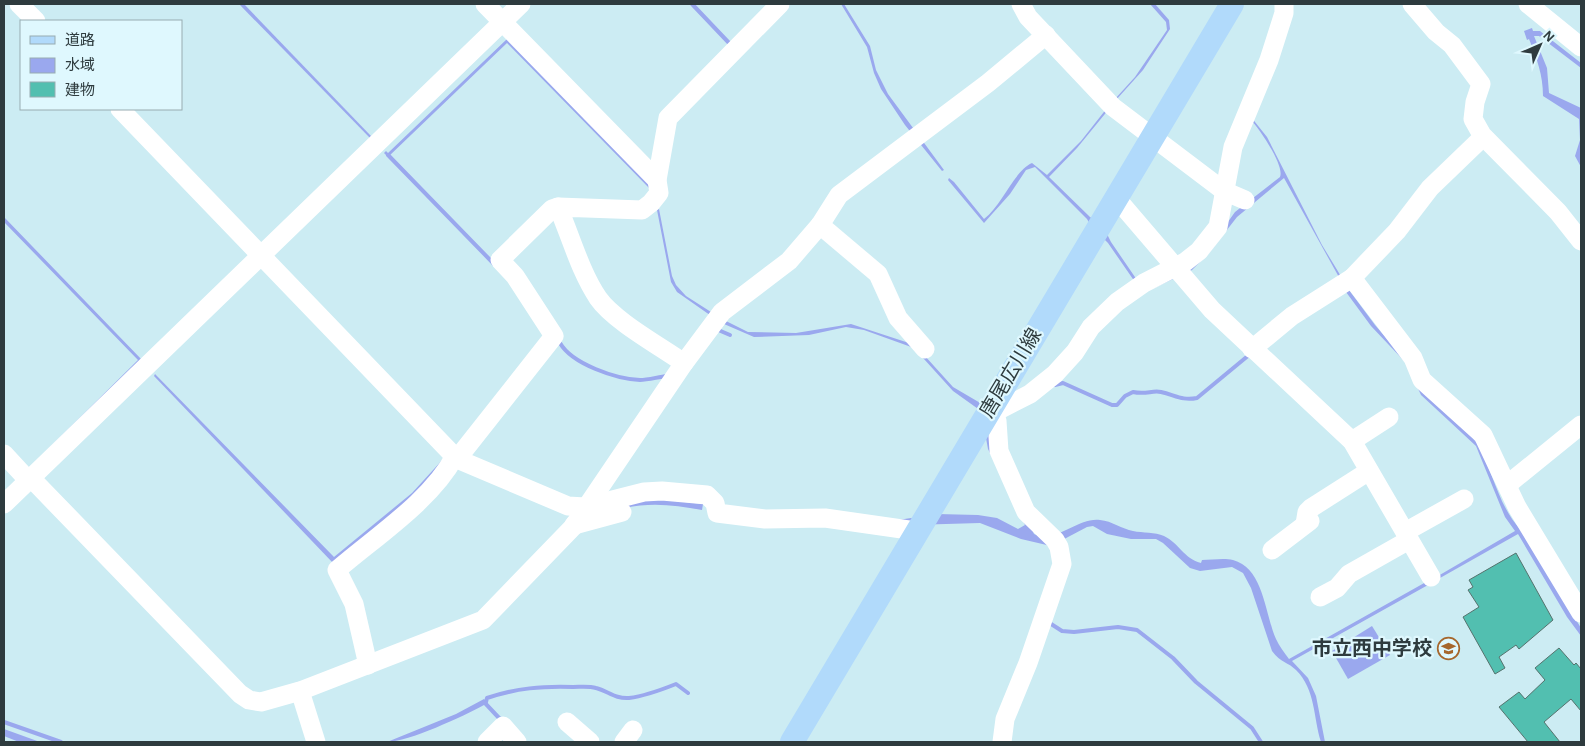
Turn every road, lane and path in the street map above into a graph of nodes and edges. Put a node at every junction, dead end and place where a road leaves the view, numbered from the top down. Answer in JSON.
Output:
{"nodes":[{"id":1,"x":19,"y":4,"type":"edge"},
{"id":2,"x":485,"y":4,"type":"edge"},
{"id":3,"x":521,"y":4,"type":"edge"},
{"id":4,"x":780,"y":4,"type":"edge"},
{"id":5,"x":1021,"y":4,"type":"edge"},
{"id":6,"x":1232,"y":4,"type":"edge"},
{"id":7,"x":1284,"y":4,"type":"edge"},
{"id":8,"x":1412,"y":4,"type":"edge"},
{"id":9,"x":1528,"y":4,"type":"edge"},
{"id":10,"x":35,"y":20,"type":"edge"},
{"id":11,"x":502,"y":22,"type":"junction"},
{"id":12,"x":1046,"y":35,"type":"junction"},
{"id":13,"x":1581,"y":46,"type":"edge"},
{"id":14,"x":121,"y":110,"type":"edge"},
{"id":15,"x":1483,"y":137,"type":"junction"},
{"id":16,"x":1152,"y":138,"type":"junction"},
{"id":17,"x":657,"y":180,"type":"junction"},
{"id":18,"x":1224,"y":191,"type":"junction"},
{"id":19,"x":1116,"y":199,"type":"junction"},
{"id":20,"x":1245,"y":200,"type":"dead end"},
{"id":21,"x":558,"y":207,"type":"junction"},
{"id":22,"x":820,"y":225,"type":"junction"},
{"id":23,"x":1581,"y":241,"type":"edge"},
{"id":24,"x":260,"y":256,"type":"junction"},
{"id":25,"x":1178,"y":272,"type":"junction"},
{"id":26,"x":1352,"y":278,"type":"junction"},
{"id":27,"x":925,"y":349,"type":"dead end"},
{"id":28,"x":1252,"y":349,"type":"junction"},
{"id":29,"x":684,"y":363,"type":"junction"},
{"id":30,"x":989,"y":411,"type":"junction"},
{"id":31,"x":1389,"y":417,"type":"dead end"},
{"id":32,"x":1581,"y":425,"type":"edge"},
{"id":33,"x":1352,"y":442,"type":"junction"},
{"id":34,"x":4,"y":454,"type":"edge"},
{"id":35,"x":456,"y":458,"type":"junction"},
{"id":36,"x":1369,"y":472,"type":"junction"},
{"id":37,"x":30,"y":478,"type":"junction"},
{"id":38,"x":1507,"y":485,"type":"junction"},
{"id":39,"x":1464,"y":499,"type":"dead end"},
{"id":40,"x":4,"y":504,"type":"edge"},
{"id":41,"x":585,"y":507,"type":"junction"},
{"id":42,"x":622,"y":512,"type":"dead end"},
{"id":43,"x":921,"y":524,"type":"junction"},
{"id":44,"x":574,"y":525,"type":"junction"},
{"id":45,"x":1407,"y":536,"type":"junction"},
{"id":46,"x":1272,"y":550,"type":"dead end"},
{"id":47,"x":1431,"y":577,"type":"dead end"},
{"id":48,"x":1320,"y":597,"type":"dead end"},
{"id":49,"x":1581,"y":613,"type":"edge"},
{"id":50,"x":368,"y":665,"type":"junction"},
{"id":51,"x":300,"y":691,"type":"junction"},
{"id":52,"x":567,"y":722,"type":"dead end"},
{"id":53,"x":582,"y":740,"type":"edge"},
{"id":54,"x":316,"y":742,"type":"edge"},
{"id":55,"x":486,"y":742,"type":"edge"},
{"id":56,"x":518,"y":742,"type":"edge"},
{"id":57,"x":792,"y":742,"type":"edge"},
{"id":58,"x":1002,"y":742,"type":"edge"}],
"edges":[{"from":1,"to":10,"type":"street"},
{"from":2,"to":11,"type":"street"},
{"from":3,"to":11,"type":"street"},
{"from":4,"to":17,"type":"street"},
{"from":5,"to":12,"type":"street"},
{"from":6,"to":16,"type":"main road","name":"唐尾広川線"},
{"from":7,"to":18,"type":"street"},
{"from":8,"to":15,"type":"street"},
{"from":9,"to":13,"type":"street"},
{"from":11,"to":17,"type":"street"},
{"from":11,"to":24,"type":"street"},
{"from":12,"to":16,"type":"street"},
{"from":12,"to":22,"type":"street"},
{"from":14,"to":24,"type":"street"},
{"from":15,"to":23,"type":"street"},
{"from":15,"to":26,"type":"street"},
{"from":16,"to":18,"type":"street"},
{"from":16,"to":19,"type":"main road","name":"唐尾広川線"},
{"from":17,"to":21,"type":"street"},
{"from":18,"to":20,"type":"street"},
{"from":18,"to":25,"type":"street"},
{"from":19,"to":25,"type":"street"},
{"from":19,"to":30,"type":"main road","name":"唐尾広川線"},
{"from":21,"to":29,"type":"street"},
{"from":21,"to":35,"type":"street"},
{"from":22,"to":27,"type":"street"},
{"from":22,"to":29,"type":"street"},
{"from":24,"to":35,"type":"street"},
{"from":24,"to":37,"type":"street"},
{"from":25,"to":28,"type":"street"},
{"from":25,"to":30,"type":"street"},
{"from":26,"to":28,"type":"street"},
{"from":26,"to":38,"type":"street"},
{"from":28,"to":33,"type":"street"},
{"from":29,"to":41,"type":"street"},
{"from":30,"to":43,"type":"main road","name":"唐尾広川線"},
{"from":30,"to":58,"type":"street"},
{"from":31,"to":33,"type":"street"},
{"from":32,"to":38,"type":"street"},
{"from":33,"to":36,"type":"street"},
{"from":34,"to":37,"type":"street"},
{"from":35,"to":41,"type":"street"},
{"from":35,"to":50,"type":"street"},
{"from":36,"to":45,"type":"street"},
{"from":36,"to":46,"type":"street"},
{"from":37,"to":40,"type":"street"},
{"from":37,"to":51,"type":"street"},
{"from":38,"to":49,"type":"street"},
{"from":39,"to":45,"type":"street"},
{"from":41,"to":43,"type":"street"},
{"from":41,"to":44,"type":"street"},
{"from":42,"to":44,"type":"street"},
{"from":43,"to":57,"type":"main road","name":"唐尾広川線"},
{"from":44,"to":50,"type":"street"},
{"from":45,"to":47,"type":"street"},
{"from":45,"to":48,"type":"street"},
{"from":50,"to":51,"type":"street"},
{"from":51,"to":54,"type":"street"},
{"from":52,"to":53,"type":"street"},
{"from":55,"to":56,"type":"street"}]}
